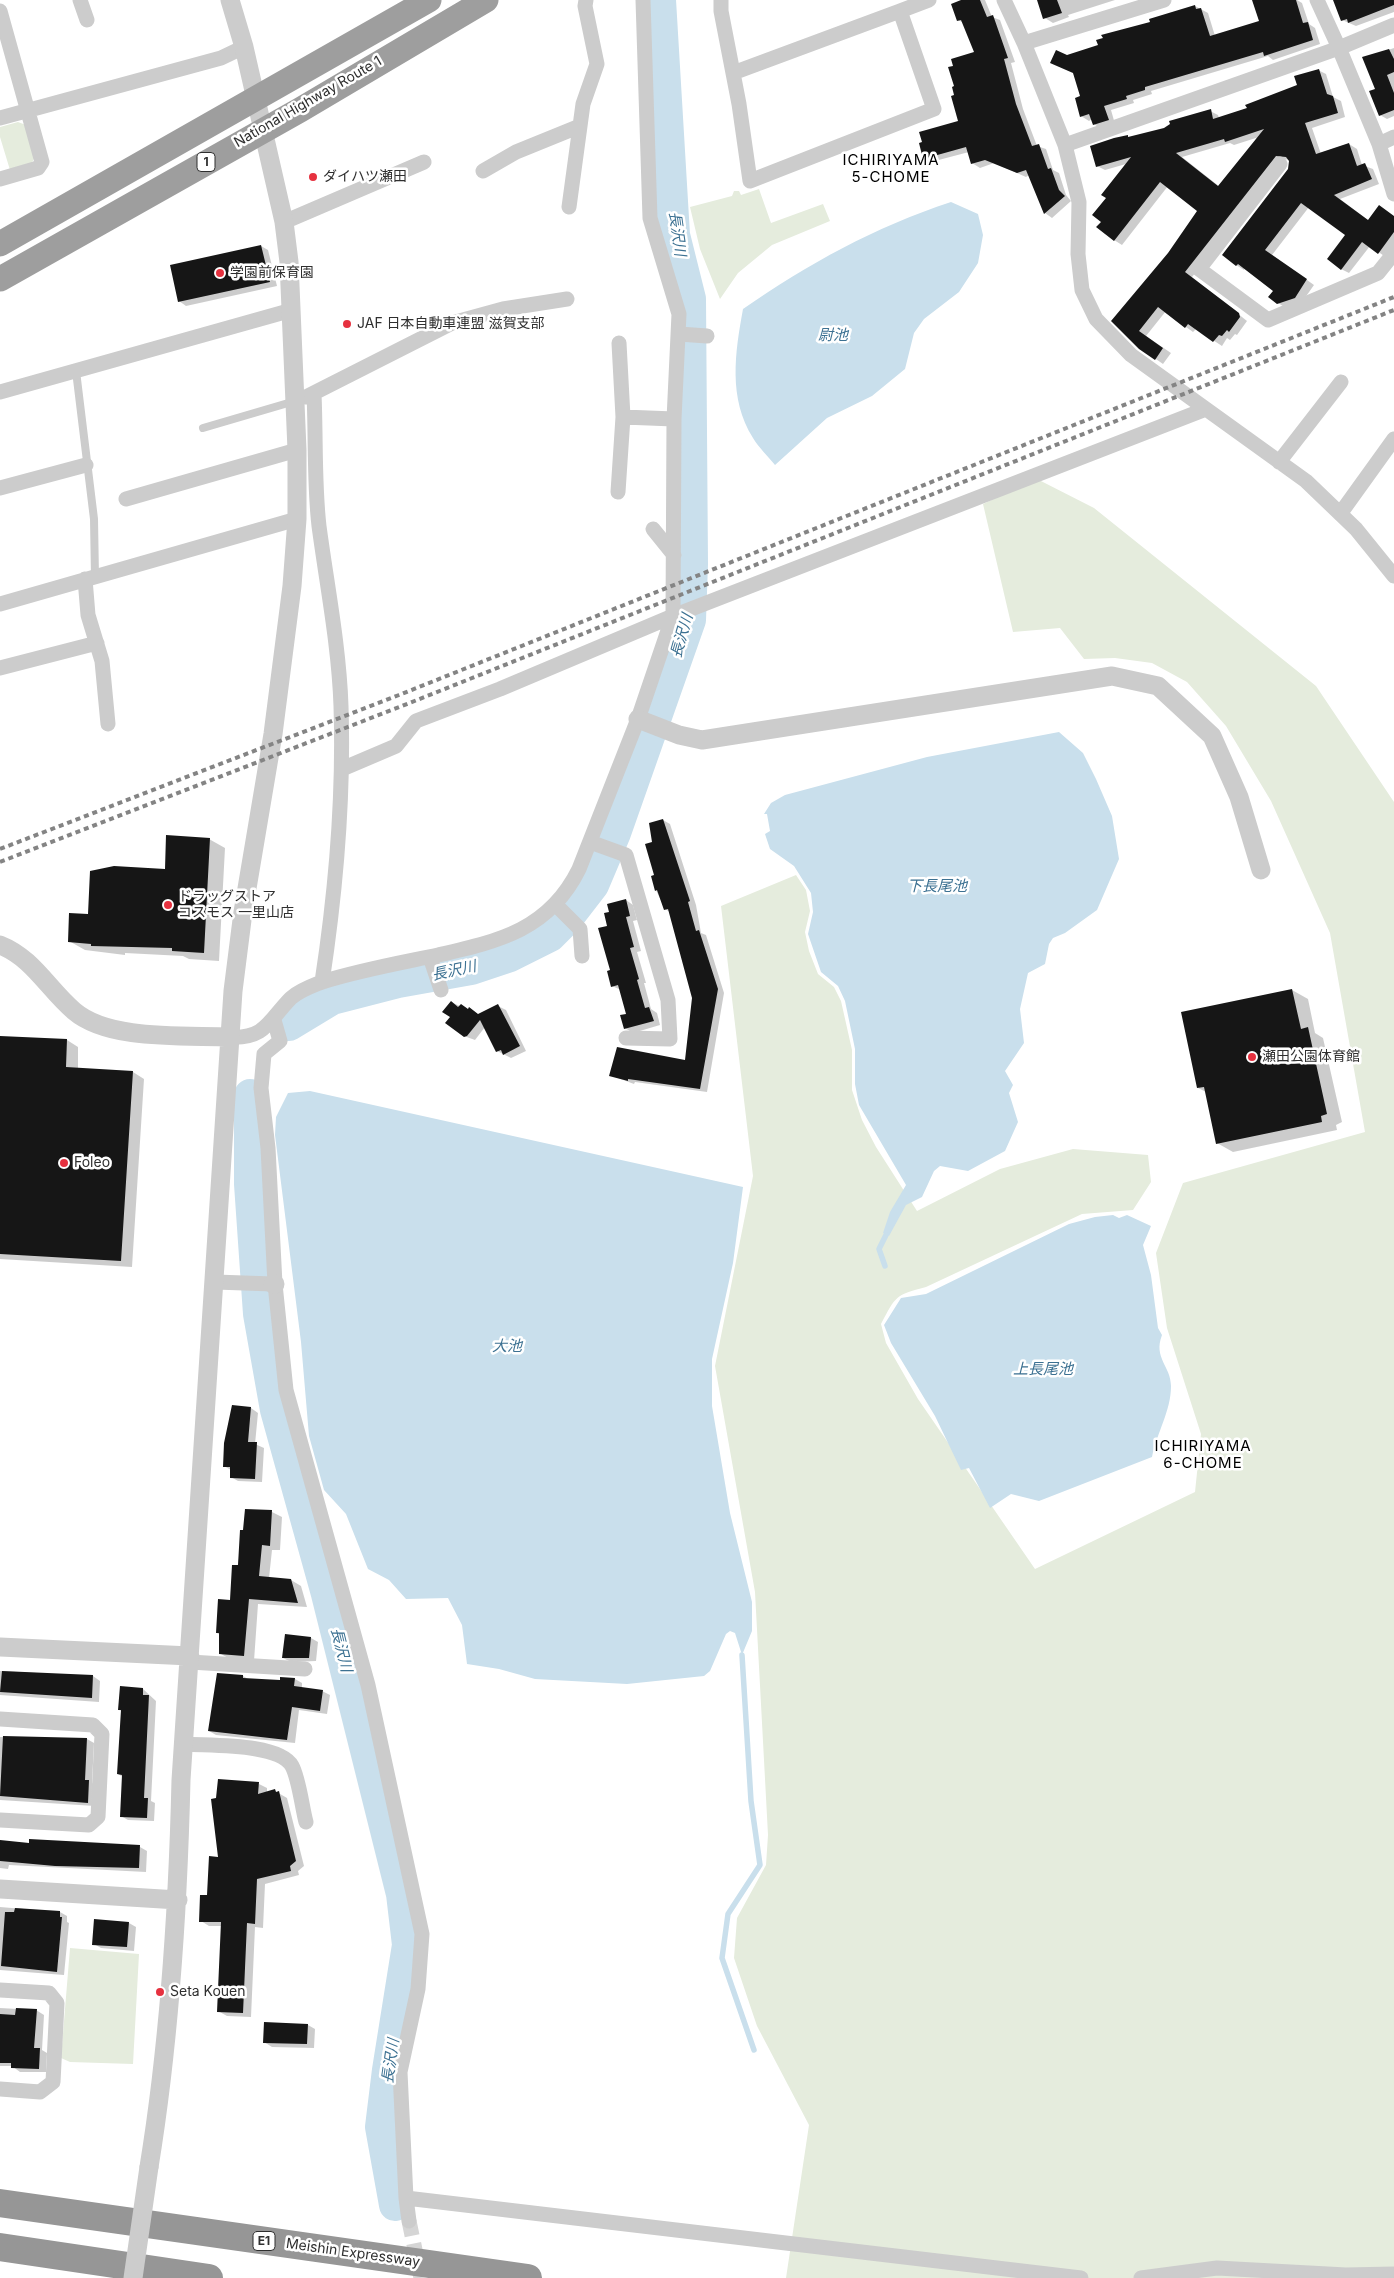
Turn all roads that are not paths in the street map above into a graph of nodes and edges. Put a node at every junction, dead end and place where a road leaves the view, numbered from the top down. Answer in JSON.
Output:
{"nodes":[{"id":1,"x":80,"y":0,"type":"edge"},
{"id":2,"x":230,"y":0,"type":"edge"},
{"id":3,"x":429,"y":0,"type":"edge"},
{"id":4,"x":486,"y":0,"type":"edge"},
{"id":5,"x":586,"y":0,"type":"edge"},
{"id":6,"x":643,"y":0,"type":"edge"},
{"id":7,"x":721,"y":0,"type":"edge"},
{"id":8,"x":929,"y":0,"type":"edge"},
{"id":9,"x":1004,"y":0,"type":"edge"},
{"id":10,"x":1164,"y":0,"type":"edge"},
{"id":11,"x":1317,"y":0,"type":"edge"},
{"id":12,"x":0,"y":11,"type":"edge"},
{"id":13,"x":900,"y":11,"type":"junction"},
{"id":14,"x":87,"y":20,"type":"dead end"},
{"id":15,"x":1394,"y":25,"type":"edge"},
{"id":16,"x":1024,"y":42,"type":"junction"},
{"id":17,"x":244,"y":47,"type":"junction"},
{"id":18,"x":1339,"y":48,"type":"junction"},
{"id":19,"x":6,"y":52,"type":"edge"},
{"id":20,"x":733,"y":73,"type":"junction"},
{"id":21,"x":255,"y":98,"type":"junction"},
{"id":22,"x":28,"y":110,"type":"junction"},
{"id":23,"x":0,"y":118,"type":"edge"},
{"id":24,"x":580,"y":126,"type":"junction"},
{"id":25,"x":262,"y":130,"type":"junction"},
{"id":26,"x":1394,"y":137,"type":"edge"},
{"id":27,"x":1379,"y":144,"type":"junction"},
{"id":28,"x":1065,"y":145,"type":"junction"},
{"id":29,"x":424,"y":162,"type":"dead end"},
{"id":30,"x":1280,"y":164,"type":"dead end"},
{"id":31,"x":483,"y":171,"type":"dead end"},
{"id":32,"x":0,"y":179,"type":"edge"},
{"id":33,"x":1394,"y":194,"type":"edge"},
{"id":34,"x":569,"y":207,"type":"dead end"},
{"id":35,"x":284,"y":222,"type":"junction"},
{"id":36,"x":0,"y":244,"type":"edge"},
{"id":37,"x":1394,"y":253,"type":"edge"},
{"id":38,"x":0,"y":279,"type":"edge"},
{"id":39,"x":567,"y":298,"type":"dead end"},
{"id":40,"x":292,"y":310,"type":"junction"},
{"id":41,"x":680,"y":334,"type":"junction"},
{"id":42,"x":706,"y":335,"type":"dead end"},
{"id":43,"x":619,"y":344,"type":"dead end"},
{"id":44,"x":76,"y":370,"type":"junction"},
{"id":45,"x":1341,"y":382,"type":"dead end"},
{"id":46,"x":0,"y":392,"type":"edge"},
{"id":47,"x":314,"y":394,"type":"junction"},
{"id":48,"x":295,"y":401,"type":"junction"},
{"id":49,"x":1206,"y":409,"type":"junction"},
{"id":50,"x":623,"y":417,"type":"junction"},
{"id":51,"x":674,"y":419,"type":"junction"},
{"id":52,"x":203,"y":428,"type":"dead end"},
{"id":53,"x":1394,"y":439,"type":"edge"},
{"id":54,"x":297,"y":450,"type":"junction"},
{"id":55,"x":1279,"y":462,"type":"junction"},
{"id":56,"x":86,"y":465,"type":"junction"},
{"id":57,"x":0,"y":488,"type":"edge"},
{"id":58,"x":618,"y":492,"type":"dead end"},
{"id":59,"x":126,"y":499,"type":"dead end"},
{"id":60,"x":1340,"y":514,"type":"junction"},
{"id":61,"x":297,"y":519,"type":"junction"},
{"id":62,"x":653,"y":530,"type":"dead end"},
{"id":63,"x":674,"y":555,"type":"junction"},
{"id":64,"x":1394,"y":576,"type":"edge"},
{"id":65,"x":90,"y":578,"type":"junction"},
{"id":66,"x":0,"y":604,"type":"edge"},
{"id":67,"x":673,"y":616,"type":"junction"},
{"id":68,"x":97,"y":643,"type":"junction"},
{"id":69,"x":0,"y":668,"type":"edge"},
{"id":70,"x":638,"y":719,"type":"junction"},
{"id":71,"x":108,"y":724,"type":"dead end"},
{"id":72,"x":342,"y":769,"type":"junction"},
{"id":73,"x":590,"y":843,"type":"junction"},
{"id":74,"x":1261,"y":870,"type":"dead end"},
{"id":75,"x":556,"y":904,"type":"junction"},
{"id":76,"x":0,"y":945,"type":"edge"},
{"id":77,"x":582,"y":956,"type":"dead end"},
{"id":78,"x":430,"y":957,"type":"junction"},
{"id":79,"x":322,"y":982,"type":"junction"},
{"id":80,"x":441,"y":990,"type":"dead end"},
{"id":81,"x":274,"y":1020,"type":"junction"},
{"id":82,"x":230,"y":1037,"type":"junction"},
{"id":83,"x":626,"y":1038,"type":"dead end"},
{"id":84,"x":214,"y":1282,"type":"junction"},
{"id":85,"x":274,"y":1284,"type":"junction"},
{"id":86,"x":0,"y":1647,"type":"edge"},
{"id":87,"x":190,"y":1659,"type":"junction"},
{"id":88,"x":305,"y":1669,"type":"dead end"},
{"id":89,"x":0,"y":1719,"type":"edge"},
{"id":90,"x":185,"y":1744,"type":"junction"},
{"id":91,"x":0,"y":1820,"type":"edge"},
{"id":92,"x":306,"y":1822,"type":"dead end"},
{"id":93,"x":0,"y":1889,"type":"edge"},
{"id":94,"x":178,"y":1900,"type":"junction"},
{"id":95,"x":0,"y":1990,"type":"edge"},
{"id":96,"x":0,"y":2089,"type":"edge"},
{"id":97,"x":406,"y":2198,"type":"junction"},
{"id":98,"x":0,"y":2203,"type":"edge"},
{"id":99,"x":409,"y":2221,"type":"tunnel mouth"},
{"id":100,"x":0,"y":2248,"type":"edge"},
{"id":101,"x":1394,"y":2274,"type":"edge"},
{"id":102,"x":133,"y":2278,"type":"edge"},
{"id":103,"x":209,"y":2278,"type":"edge"},
{"id":104,"x":528,"y":2278,"type":"edge"},
{"id":105,"x":1081,"y":2278,"type":"edge"},
{"id":106,"x":1141,"y":2278,"type":"edge"}],
"edges":[{"from":1,"to":14,"type":"street"},
{"from":2,"to":17,"type":"street"},
{"from":3,"to":21,"type":"highway","name":"National Highway Route 1","number":"1"},
{"from":4,"to":25,"type":"highway","name":"National Highway Route 1","number":"1"},
{"from":5,"to":24,"type":"street"},
{"from":6,"to":41,"type":"street"},
{"from":7,"to":20,"type":"street"},
{"from":8,"to":13,"type":"street"},
{"from":9,"to":16,"type":"street"},
{"from":10,"to":16,"type":"street"},
{"from":11,"to":18,"type":"street"},
{"from":12,"to":19,"type":"street"},
{"from":13,"to":20,"type":"street"},
{"from":13,"to":20,"type":"street"},
{"from":15,"to":18,"type":"street"},
{"from":16,"to":28,"type":"street"},
{"from":17,"to":21,"type":"street"},
{"from":17,"to":22,"type":"street"},
{"from":18,"to":27,"type":"street"},
{"from":18,"to":28,"type":"street"},
{"from":19,"to":22,"type":"street"},
{"from":21,"to":25,"type":"street"},
{"from":21,"to":36,"type":"highway","name":"National Highway Route 1","number":"1"},
{"from":22,"to":23,"type":"street"},
{"from":22,"to":32,"type":"street"},
{"from":24,"to":31,"type":"street"},
{"from":24,"to":34,"type":"street"},
{"from":25,"to":35,"type":"street"},
{"from":25,"to":38,"type":"highway","name":"National Highway Route 1","number":"1"},
{"from":26,"to":27,"type":"street"},
{"from":27,"to":33,"type":"street"},
{"from":28,"to":49,"type":"street"},
{"from":29,"to":35,"type":"street"},
{"from":30,"to":37,"type":"street"},
{"from":35,"to":40,"type":"street"},
{"from":39,"to":47,"type":"street"},
{"from":40,"to":44,"type":"street"},
{"from":40,"to":48,"type":"street"},
{"from":41,"to":42,"type":"street"},
{"from":41,"to":51,"type":"street"},
{"from":43,"to":50,"type":"street"},
{"from":44,"to":46,"type":"street"},
{"from":44,"to":56,"type":"lane"},
{"from":45,"to":55,"type":"street"},
{"from":47,"to":48,"type":"street"},
{"from":47,"to":72,"type":"street"},
{"from":48,"to":52,"type":"lane"},
{"from":48,"to":54,"type":"street"},
{"from":49,"to":55,"type":"street"},
{"from":49,"to":67,"type":"street"},
{"from":50,"to":51,"type":"street"},
{"from":50,"to":58,"type":"street"},
{"from":51,"to":63,"type":"street"},
{"from":53,"to":60,"type":"street"},
{"from":54,"to":59,"type":"street"},
{"from":54,"to":61,"type":"street"},
{"from":55,"to":60,"type":"street"},
{"from":56,"to":57,"type":"street"},
{"from":56,"to":65,"type":"lane"},
{"from":60,"to":64,"type":"street"},
{"from":61,"to":65,"type":"street"},
{"from":61,"to":82,"type":"street"},
{"from":62,"to":63,"type":"street"},
{"from":63,"to":67,"type":"street"},
{"from":65,"to":66,"type":"street"},
{"from":65,"to":68,"type":"street"},
{"from":67,"to":70,"type":"street"},
{"from":67,"to":72,"type":"street"},
{"from":68,"to":69,"type":"street"},
{"from":68,"to":71,"type":"street"},
{"from":70,"to":73,"type":"street"},
{"from":70,"to":74,"type":"street"},
{"from":72,"to":79,"type":"street"},
{"from":73,"to":75,"type":"street"},
{"from":73,"to":83,"type":"street"},
{"from":75,"to":77,"type":"street"},
{"from":75,"to":78,"type":"street"},
{"from":76,"to":82,"type":"street"},
{"from":78,"to":79,"type":"street"},
{"from":78,"to":80,"type":"street"},
{"from":79,"to":81,"type":"street"},
{"from":81,"to":82,"type":"street"},
{"from":81,"to":85,"type":"street"},
{"from":82,"to":84,"type":"street"},
{"from":84,"to":85,"type":"street"},
{"from":84,"to":87,"type":"street"},
{"from":85,"to":97,"type":"street"},
{"from":86,"to":87,"type":"street"},
{"from":87,"to":88,"type":"street"},
{"from":87,"to":90,"type":"street"},
{"from":89,"to":91,"type":"street"},
{"from":90,"to":92,"type":"street"},
{"from":90,"to":94,"type":"street"},
{"from":93,"to":94,"type":"street"},
{"from":94,"to":102,"type":"street","bridge":true},
{"from":95,"to":96,"type":"street"},
{"from":97,"to":99,"type":"street"},
{"from":97,"to":105,"type":"street"},
{"from":98,"to":104,"type":"highway","name":"Meishin Expressway","number":"E1"},
{"from":100,"to":103,"type":"highway"},
{"from":101,"to":106,"type":"street"}]}
